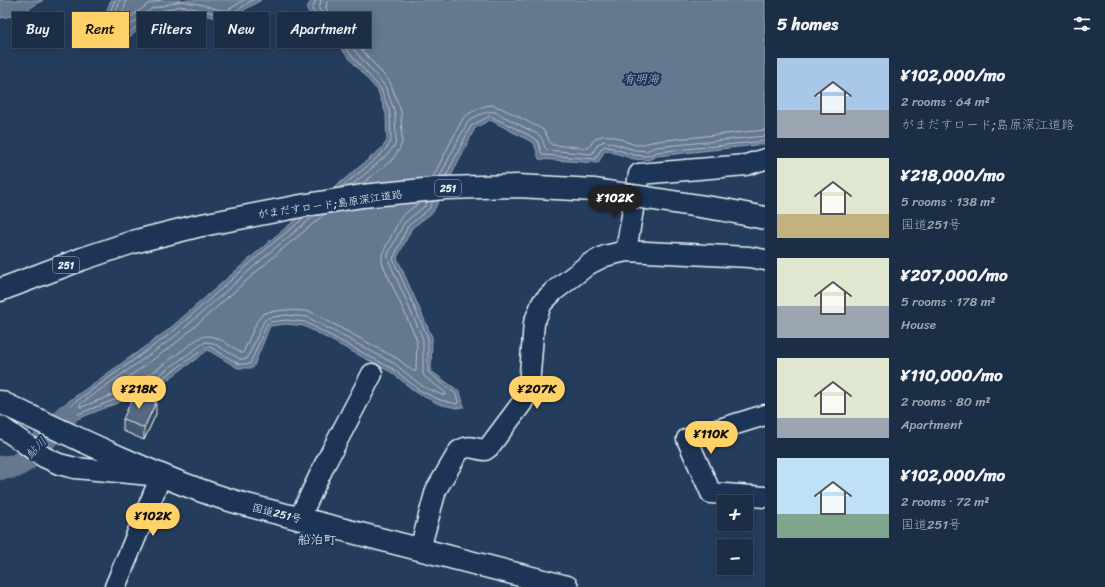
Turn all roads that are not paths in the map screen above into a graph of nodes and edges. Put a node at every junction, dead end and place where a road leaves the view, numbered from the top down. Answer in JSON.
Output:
{"nodes":[{"id":1,"x":765,"y":158,"type":"edge"},
{"id":2,"x":765,"y":218,"type":"edge"},
{"id":3,"x":626,"y":251,"type":"junction"},
{"id":4,"x":765,"y":260,"type":"edge"},
{"id":5,"x":0,"y":290,"type":"edge"},
{"id":6,"x":372,"y":374,"type":"dead end"},
{"id":7,"x":0,"y":402,"type":"edge"},
{"id":8,"x":765,"y":415,"type":"edge"},
{"id":9,"x":0,"y":426,"type":"edge"},
{"id":10,"x":161,"y":476,"type":"junction"},
{"id":11,"x":765,"y":497,"type":"edge"},
{"id":12,"x":299,"y":519,"type":"junction"},
{"id":13,"x":420,"y":549,"type":"junction"},
{"id":14,"x":114,"y":587,"type":"edge"},
{"id":15,"x":567,"y":587,"type":"edge"}],
"edges":[{"from":1,"to":3,"type":"street"},
{"from":2,"to":5,"type":"highway","name":"がまだすロード;島原深江道路","number":"251","bridge":true},
{"from":3,"to":4,"type":"street"},
{"from":3,"to":13,"type":"street"},
{"from":6,"to":12,"type":"street"},
{"from":7,"to":10,"type":"highway","name":"国道251号"},
{"from":8,"to":11,"type":"street"},
{"from":9,"to":10,"type":"street"},
{"from":10,"to":12,"type":"highway","name":"国道251号"},
{"from":10,"to":14,"type":"street"},
{"from":12,"to":13,"type":"highway","name":"国道251号"},
{"from":13,"to":15,"type":"highway","name":"国道251号"}]}
